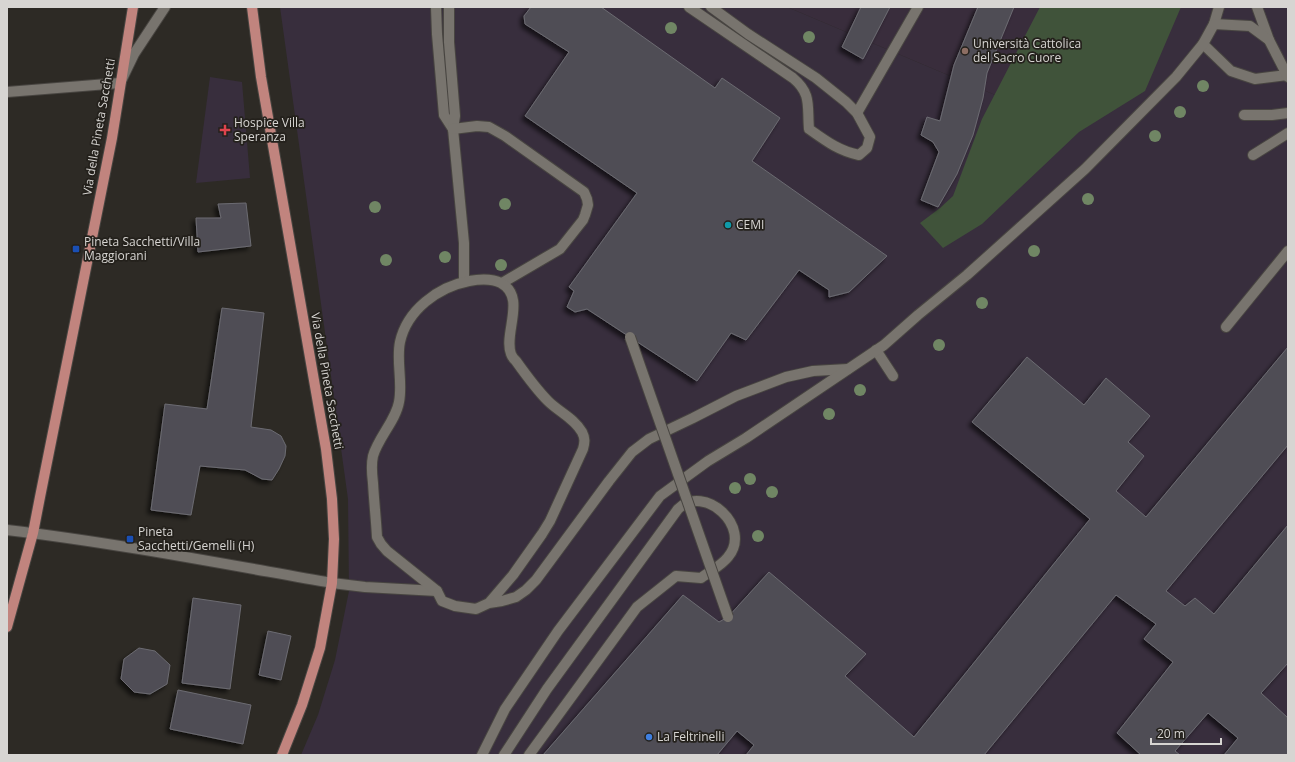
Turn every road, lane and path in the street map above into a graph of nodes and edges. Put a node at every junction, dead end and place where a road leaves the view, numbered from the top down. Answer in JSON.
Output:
{"nodes":[{"id":1,"x":133,"y":7,"type":"edge"},
{"id":2,"x":165,"y":7,"type":"edge"},
{"id":3,"x":252,"y":7,"type":"edge"},
{"id":4,"x":436,"y":7,"type":"edge"},
{"id":5,"x":449,"y":7,"type":"edge"},
{"id":6,"x":689,"y":7,"type":"edge"},
{"id":7,"x":711,"y":7,"type":"edge"},
{"id":8,"x":918,"y":7,"type":"edge"},
{"id":9,"x":1219,"y":7,"type":"edge"},
{"id":10,"x":1257,"y":7,"type":"edge"},
{"id":11,"x":1214,"y":24,"type":"junction"},
{"id":12,"x":1269,"y":40,"type":"junction"},
{"id":13,"x":1203,"y":44,"type":"junction"},
{"id":14,"x":1287,"y":76,"type":"edge"},
{"id":15,"x":120,"y":83,"type":"junction"},
{"id":16,"x":7,"y":92,"type":"edge"},
{"id":17,"x":857,"y":113,"type":"junction"},
{"id":18,"x":1288,"y":114,"type":"edge"},
{"id":19,"x":1244,"y":115,"type":"dead end"},
{"id":20,"x":453,"y":129,"type":"junction"},
{"id":21,"x":1288,"y":133,"type":"edge"},
{"id":22,"x":1253,"y":155,"type":"dead end"},
{"id":23,"x":1288,"y":251,"type":"edge"},
{"id":24,"x":464,"y":282,"type":"junction"},
{"id":25,"x":502,"y":283,"type":"junction"},
{"id":26,"x":1226,"y":327,"type":"dead end"},
{"id":27,"x":630,"y":337,"type":"dead end"},
{"id":28,"x":876,"y":350,"type":"junction"},
{"id":29,"x":848,"y":369,"type":"junction"},
{"id":30,"x":893,"y":376,"type":"dead end"},
{"id":31,"x":7,"y":530,"type":"edge"},
{"id":32,"x":33,"y":533,"type":"junction"},
{"id":33,"x":332,"y":583,"type":"junction"},
{"id":34,"x":436,"y":591,"type":"junction"},
{"id":35,"x":489,"y":603,"type":"junction"},
{"id":36,"x":728,"y":617,"type":"dead end"},
{"id":37,"x":7,"y":627,"type":"edge"},
{"id":38,"x":282,"y":755,"type":"edge"},
{"id":39,"x":482,"y":755,"type":"edge"},
{"id":40,"x":504,"y":755,"type":"edge"},
{"id":41,"x":529,"y":755,"type":"edge"}],
"edges":[{"from":1,"to":15,"type":"main road","name":"Via della Pineta Sacchetti"},
{"from":2,"to":15,"type":"street"},
{"from":3,"to":33,"type":"main road","name":"Via della Pineta Sacchetti"},
{"from":4,"to":20,"type":"street"},
{"from":5,"to":20,"type":"street"},
{"from":6,"to":17,"type":"street"},
{"from":7,"to":17,"type":"street"},
{"from":8,"to":17,"type":"street"},
{"from":9,"to":11,"type":"street"},
{"from":10,"to":12,"type":"street"},
{"from":11,"to":12,"type":"street"},
{"from":11,"to":13,"type":"street"},
{"from":12,"to":14,"type":"street"},
{"from":13,"to":14,"type":"street"},
{"from":13,"to":28,"type":"street"},
{"from":15,"to":16,"type":"street"},
{"from":15,"to":32,"type":"main road","name":"Via della Pineta Sacchetti"},
{"from":18,"to":19,"type":"street"},
{"from":20,"to":24,"type":"street"},
{"from":20,"to":25,"type":"street"},
{"from":21,"to":22,"type":"street"},
{"from":23,"to":26,"type":"street"},
{"from":24,"to":25,"type":"street"},
{"from":24,"to":34,"type":"street"},
{"from":25,"to":35,"type":"street"},
{"from":27,"to":36,"type":"street","bridge":true},
{"from":28,"to":29,"type":"street"},
{"from":28,"to":30,"type":"street"},
{"from":29,"to":35,"type":"street"},
{"from":29,"to":39,"type":"street"},
{"from":31,"to":32,"type":"street"},
{"from":32,"to":33,"type":"street"},
{"from":32,"to":37,"type":"main road","name":"Via della Pineta Sacchetti"},
{"from":33,"to":34,"type":"street"},
{"from":33,"to":38,"type":"main road","name":"Via della Pineta Sacchetti"},
{"from":34,"to":35,"type":"street"},
{"from":40,"to":41,"type":"street"}]}
